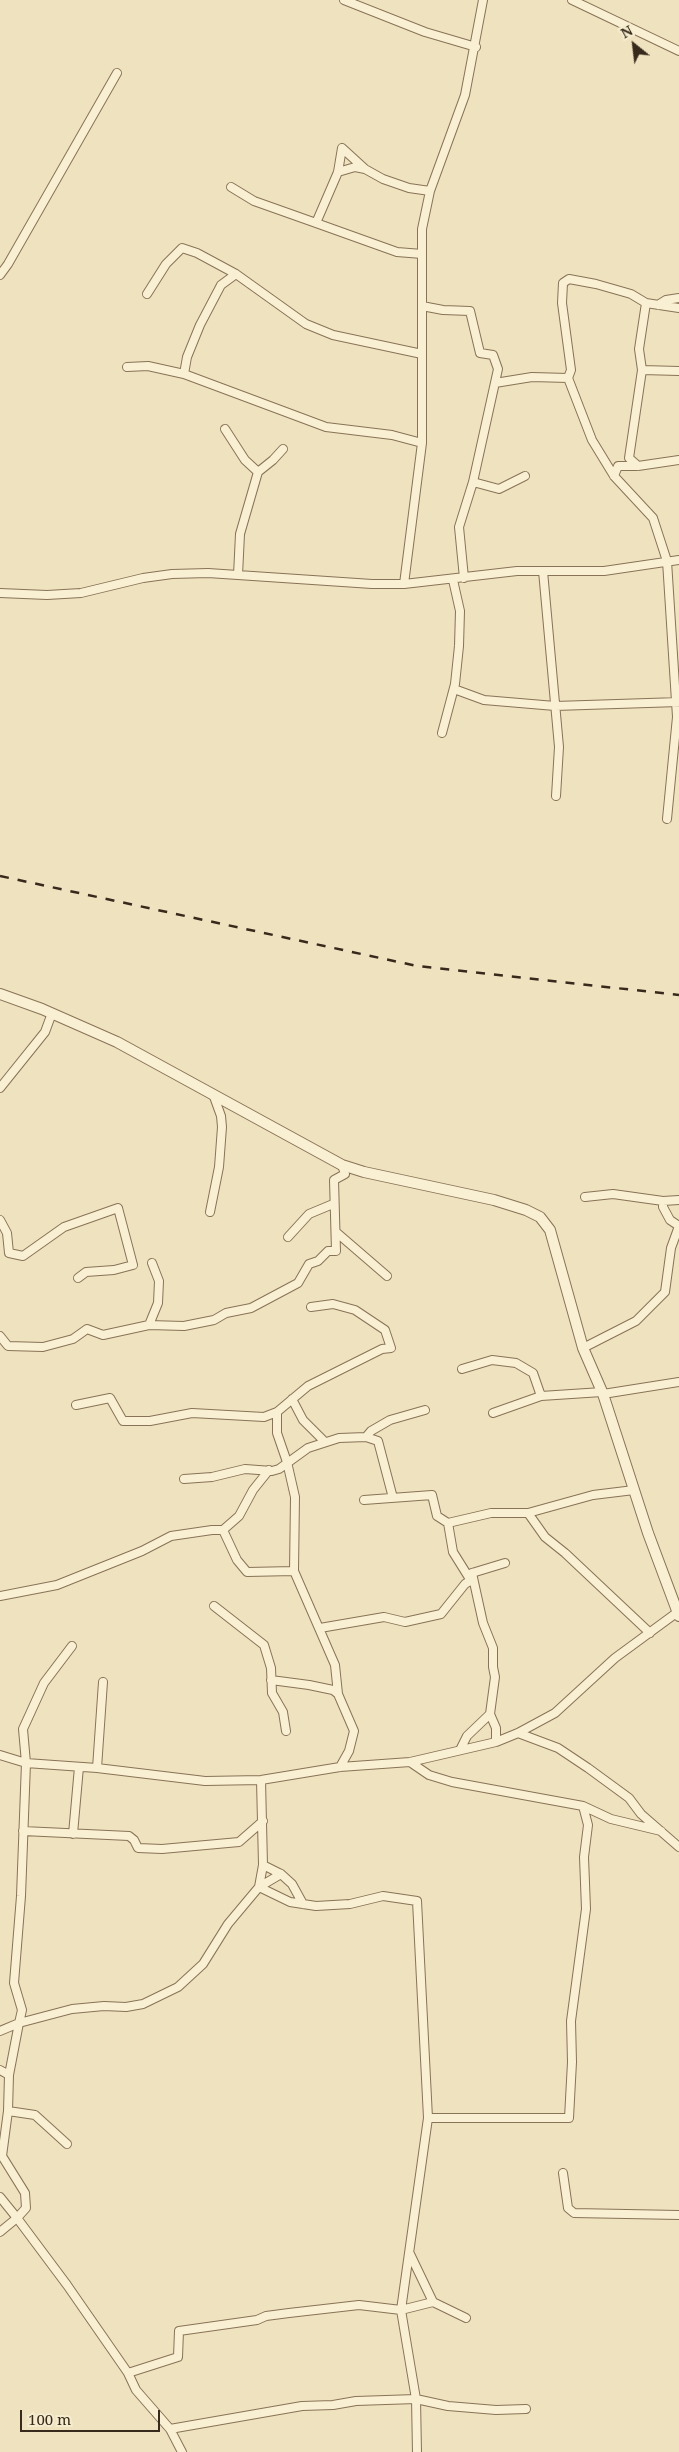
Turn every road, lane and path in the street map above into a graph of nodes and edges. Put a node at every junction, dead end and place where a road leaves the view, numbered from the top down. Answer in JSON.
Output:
{"nodes":[{"id":1,"x":344,"y":0,"type":"edge"},
{"id":2,"x":483,"y":0,"type":"edge"},
{"id":3,"x":572,"y":0,"type":"edge"},
{"id":4,"x":476,"y":47,"type":"junction"},
{"id":5,"x":679,"y":51,"type":"edge"},
{"id":6,"x":117,"y":73,"type":"dead end"},
{"id":7,"x":365,"y":168,"type":"junction"},
{"id":8,"x":338,"y":172,"type":"junction"},
{"id":9,"x":231,"y":187,"type":"dead end"},
{"id":10,"x":430,"y":191,"type":"junction"},
{"id":11,"x":316,"y":223,"type":"junction"},
{"id":12,"x":422,"y":254,"type":"junction"},
{"id":13,"x":236,"y":274,"type":"junction"},
{"id":14,"x":0,"y":275,"type":"edge"},
{"id":15,"x":146,"y":294,"type":"dead end"},
{"id":16,"x":679,"y":298,"type":"edge"},
{"id":17,"x":646,"y":303,"type":"junction"},
{"id":18,"x":658,"y":305,"type":"junction"},
{"id":19,"x":422,"y":306,"type":"junction"},
{"id":20,"x":679,"y":308,"type":"edge"},
{"id":21,"x":422,"y":354,"type":"junction"},
{"id":22,"x":127,"y":367,"type":"dead end"},
{"id":23,"x":642,"y":370,"type":"junction"},
{"id":24,"x":679,"y":371,"type":"edge"},
{"id":25,"x":184,"y":374,"type":"junction"},
{"id":26,"x":568,"y":378,"type":"junction"},
{"id":27,"x":496,"y":383,"type":"junction"},
{"id":28,"x":225,"y":429,"type":"dead end"},
{"id":29,"x":422,"y":443,"type":"junction"},
{"id":30,"x":283,"y":448,"type":"dead end"},
{"id":31,"x":679,"y":460,"type":"edge"},
{"id":32,"x":638,"y":466,"type":"junction"},
{"id":33,"x":258,"y":472,"type":"junction"},
{"id":34,"x":525,"y":476,"type":"dead end"},
{"id":35,"x":614,"y":476,"type":"junction"},
{"id":36,"x":473,"y":482,"type":"junction"},
{"id":37,"x":679,"y":560,"type":"edge"},
{"id":38,"x":667,"y":561,"type":"junction"},
{"id":39,"x":543,"y":571,"type":"junction"},
{"id":40,"x":238,"y":575,"type":"junction"},
{"id":41,"x":464,"y":578,"type":"junction"},
{"id":42,"x":452,"y":580,"type":"junction"},
{"id":43,"x":404,"y":584,"type":"junction"},
{"id":44,"x":0,"y":593,"type":"edge"},
{"id":45,"x":454,"y":689,"type":"junction"},
{"id":46,"x":678,"y":702,"type":"edge"},
{"id":47,"x":555,"y":706,"type":"junction"},
{"id":48,"x":442,"y":733,"type":"dead end"},
{"id":49,"x":556,"y":796,"type":"dead end"},
{"id":50,"x":667,"y":819,"type":"dead end"},
{"id":51,"x":0,"y":994,"type":"edge"},
{"id":52,"x":52,"y":1014,"type":"junction"},
{"id":53,"x":0,"y":1088,"type":"edge"},
{"id":54,"x":213,"y":1094,"type":"junction"},
{"id":55,"x":342,"y":1165,"type":"junction"},
{"id":56,"x":585,"y":1197,"type":"dead end"},
{"id":57,"x":679,"y":1200,"type":"edge"},
{"id":58,"x":663,"y":1201,"type":"junction"},
{"id":59,"x":333,"y":1204,"type":"junction"},
{"id":60,"x":210,"y":1212,"type":"dead end"},
{"id":61,"x":0,"y":1220,"type":"edge"},
{"id":62,"x":679,"y":1226,"type":"edge"},
{"id":63,"x":336,"y":1232,"type":"junction"},
{"id":64,"x":288,"y":1237,"type":"dead end"},
{"id":65,"x":152,"y":1263,"type":"dead end"},
{"id":66,"x":387,"y":1276,"type":"dead end"},
{"id":67,"x":78,"y":1278,"type":"dead end"},
{"id":68,"x":311,"y":1307,"type":"dead end"},
{"id":69,"x":149,"y":1325,"type":"junction"},
{"id":70,"x":0,"y":1336,"type":"edge"},
{"id":71,"x":583,"y":1348,"type":"junction"},
{"id":72,"x":462,"y":1369,"type":"dead end"},
{"id":73,"x":679,"y":1382,"type":"edge"},
{"id":74,"x":603,"y":1393,"type":"junction"},
{"id":75,"x":541,"y":1396,"type":"junction"},
{"id":76,"x":292,"y":1399,"type":"junction"},
{"id":77,"x":76,"y":1405,"type":"dead end"},
{"id":78,"x":426,"y":1410,"type":"dead end"},
{"id":79,"x":277,"y":1412,"type":"junction"},
{"id":80,"x":493,"y":1413,"type":"dead end"},
{"id":81,"x":366,"y":1436,"type":"junction"},
{"id":82,"x":325,"y":1442,"type":"junction"},
{"id":83,"x":287,"y":1462,"type":"junction"},
{"id":84,"x":269,"y":1470,"type":"junction"},
{"id":85,"x":184,"y":1479,"type":"dead end"},
{"id":86,"x":634,"y":1490,"type":"junction"},
{"id":87,"x":393,"y":1498,"type":"junction"},
{"id":88,"x":364,"y":1500,"type":"dead end"},
{"id":89,"x":528,"y":1514,"type":"junction"},
{"id":90,"x":448,"y":1524,"type":"junction"},
{"id":91,"x":222,"y":1530,"type":"junction"},
{"id":92,"x":506,"y":1563,"type":"dead end"},
{"id":93,"x":294,"y":1571,"type":"junction"},
{"id":94,"x":472,"y":1576,"type":"junction"},
{"id":95,"x":0,"y":1596,"type":"edge"},
{"id":96,"x":214,"y":1606,"type":"dead end"},
{"id":97,"x":679,"y":1613,"type":"edge"},
{"id":98,"x":320,"y":1628,"type":"junction"},
{"id":99,"x":650,"y":1633,"type":"junction"},
{"id":100,"x":72,"y":1646,"type":"dead end"},
{"id":101,"x":271,"y":1680,"type":"junction"},
{"id":102,"x":103,"y":1682,"type":"dead end"},
{"id":103,"x":338,"y":1694,"type":"junction"},
{"id":104,"x":490,"y":1714,"type":"junction"},
{"id":105,"x":286,"y":1731,"type":"dead end"},
{"id":106,"x":518,"y":1733,"type":"junction"},
{"id":107,"x":496,"y":1742,"type":"junction"},
{"id":108,"x":460,"y":1750,"type":"junction"},
{"id":109,"x":0,"y":1756,"type":"edge"},
{"id":110,"x":410,"y":1762,"type":"junction"},
{"id":111,"x":26,"y":1763,"type":"junction"},
{"id":112,"x":79,"y":1767,"type":"junction"},
{"id":113,"x":97,"y":1768,"type":"junction"},
{"id":114,"x":340,"y":1768,"type":"junction"},
{"id":115,"x":261,"y":1780,"type":"junction"},
{"id":116,"x":583,"y":1806,"type":"junction"},
{"id":117,"x":263,"y":1821,"type":"junction"},
{"id":118,"x":23,"y":1831,"type":"junction"},
{"id":119,"x":661,"y":1831,"type":"junction"},
{"id":120,"x":73,"y":1834,"type":"junction"},
{"id":121,"x":679,"y":1847,"type":"edge"},
{"id":122,"x":263,"y":1865,"type":"junction"},
{"id":123,"x":281,"y":1874,"type":"junction"},
{"id":124,"x":259,"y":1887,"type":"junction"},
{"id":125,"x":303,"y":1904,"type":"junction"},
{"id":126,"x":19,"y":2023,"type":"junction"},
{"id":127,"x":0,"y":2031,"type":"edge"},
{"id":128,"x":0,"y":2070,"type":"edge"},
{"id":129,"x":9,"y":2074,"type":"junction"},
{"id":130,"x":8,"y":2111,"type":"junction"},
{"id":131,"x":428,"y":2118,"type":"junction"},
{"id":132,"x":67,"y":2144,"type":"dead end"},
{"id":133,"x":2,"y":2156,"type":"junction"},
{"id":134,"x":0,"y":2166,"type":"edge"},
{"id":135,"x":563,"y":2173,"type":"dead end"},
{"id":136,"x":0,"y":2197,"type":"edge"},
{"id":137,"x":679,"y":2215,"type":"edge"},
{"id":138,"x":17,"y":2218,"type":"junction"},
{"id":139,"x":0,"y":2232,"type":"edge"},
{"id":140,"x":409,"y":2252,"type":"junction"},
{"id":141,"x":433,"y":2302,"type":"junction"},
{"id":142,"x":401,"y":2310,"type":"junction"},
{"id":143,"x":466,"y":2318,"type":"dead end"},
{"id":144,"x":128,"y":2373,"type":"junction"},
{"id":145,"x":416,"y":2399,"type":"junction"},
{"id":146,"x":526,"y":2409,"type":"dead end"},
{"id":147,"x":170,"y":2429,"type":"junction"},
{"id":148,"x":182,"y":2452,"type":"edge"},
{"id":149,"x":417,"y":2452,"type":"edge"}],
"edges":[{"from":1,"to":4,"type":"street"},
{"from":2,"to":4,"type":"street"},
{"from":3,"to":5,"type":"street"},
{"from":4,"to":10,"type":"street"},
{"from":6,"to":14,"type":"street"},
{"from":7,"to":8,"type":"street"},
{"from":7,"to":8,"type":"street"},
{"from":7,"to":10,"type":"street"},
{"from":8,"to":11,"type":"street"},
{"from":9,"to":11,"type":"street"},
{"from":10,"to":12,"type":"street"},
{"from":11,"to":12,"type":"street"},
{"from":12,"to":19,"type":"street"},
{"from":13,"to":15,"type":"street"},
{"from":13,"to":21,"type":"street"},
{"from":13,"to":25,"type":"street"},
{"from":16,"to":18,"type":"street"},
{"from":17,"to":18,"type":"street"},
{"from":17,"to":23,"type":"street"},
{"from":17,"to":26,"type":"street"},
{"from":18,"to":20,"type":"street"},
{"from":19,"to":21,"type":"street"},
{"from":19,"to":27,"type":"street"},
{"from":21,"to":29,"type":"street"},
{"from":22,"to":25,"type":"street"},
{"from":23,"to":24,"type":"street"},
{"from":23,"to":32,"type":"street"},
{"from":25,"to":29,"type":"street"},
{"from":26,"to":27,"type":"street"},
{"from":26,"to":35,"type":"street"},
{"from":27,"to":36,"type":"street"},
{"from":28,"to":33,"type":"street"},
{"from":29,"to":43,"type":"street"},
{"from":30,"to":33,"type":"street"},
{"from":31,"to":32,"type":"street"},
{"from":32,"to":35,"type":"street"},
{"from":33,"to":40,"type":"street"},
{"from":34,"to":36,"type":"street"},
{"from":35,"to":38,"type":"street"},
{"from":36,"to":41,"type":"street"},
{"from":37,"to":38,"type":"street"},
{"from":38,"to":39,"type":"street"},
{"from":38,"to":46,"type":"street"},
{"from":39,"to":41,"type":"street"},
{"from":39,"to":47,"type":"street"},
{"from":40,"to":43,"type":"street"},
{"from":40,"to":44,"type":"street"},
{"from":41,"to":42,"type":"street"},
{"from":42,"to":43,"type":"street"},
{"from":42,"to":45,"type":"street"},
{"from":45,"to":47,"type":"street"},
{"from":45,"to":48,"type":"street"},
{"from":46,"to":47,"type":"street"},
{"from":46,"to":50,"type":"street"},
{"from":47,"to":49,"type":"street"},
{"from":51,"to":52,"type":"street"},
{"from":52,"to":53,"type":"street"},
{"from":52,"to":54,"type":"street"},
{"from":54,"to":55,"type":"street"},
{"from":54,"to":60,"type":"street"},
{"from":55,"to":59,"type":"street"},
{"from":55,"to":71,"type":"street"},
{"from":56,"to":58,"type":"street"},
{"from":57,"to":58,"type":"street"},
{"from":58,"to":62,"type":"street"},
{"from":59,"to":63,"type":"street"},
{"from":59,"to":64,"type":"street"},
{"from":61,"to":67,"type":"street"},
{"from":62,"to":71,"type":"street"},
{"from":63,"to":66,"type":"street"},
{"from":63,"to":69,"type":"street"},
{"from":65,"to":69,"type":"street"},
{"from":68,"to":76,"type":"street"},
{"from":69,"to":70,"type":"street"},
{"from":71,"to":74,"type":"street"},
{"from":72,"to":75,"type":"street"},
{"from":73,"to":74,"type":"street"},
{"from":74,"to":75,"type":"street"},
{"from":74,"to":86,"type":"street"},
{"from":75,"to":80,"type":"street"},
{"from":76,"to":79,"type":"street"},
{"from":76,"to":82,"type":"street"},
{"from":77,"to":79,"type":"street"},
{"from":78,"to":81,"type":"street"},
{"from":79,"to":83,"type":"street"},
{"from":81,"to":82,"type":"street"},
{"from":81,"to":87,"type":"street"},
{"from":82,"to":83,"type":"street"},
{"from":83,"to":84,"type":"street"},
{"from":83,"to":93,"type":"street"},
{"from":84,"to":85,"type":"street"},
{"from":84,"to":91,"type":"street"},
{"from":86,"to":89,"type":"street"},
{"from":86,"to":97,"type":"street"},
{"from":87,"to":88,"type":"street"},
{"from":87,"to":90,"type":"street"},
{"from":89,"to":90,"type":"street"},
{"from":89,"to":99,"type":"street"},
{"from":90,"to":94,"type":"street"},
{"from":91,"to":93,"type":"street"},
{"from":91,"to":95,"type":"street"},
{"from":92,"to":94,"type":"street"},
{"from":93,"to":98,"type":"street"},
{"from":94,"to":98,"type":"street"},
{"from":94,"to":104,"type":"street"},
{"from":96,"to":101,"type":"street"},
{"from":97,"to":99,"type":"street"},
{"from":98,"to":103,"type":"street"},
{"from":99,"to":106,"type":"street"},
{"from":100,"to":111,"type":"street"},
{"from":101,"to":103,"type":"street"},
{"from":101,"to":105,"type":"street"},
{"from":102,"to":113,"type":"street"},
{"from":103,"to":114,"type":"street"},
{"from":104,"to":107,"type":"street"},
{"from":104,"to":108,"type":"street"},
{"from":106,"to":107,"type":"street"},
{"from":106,"to":119,"type":"street"},
{"from":107,"to":108,"type":"street"},
{"from":108,"to":110,"type":"street"},
{"from":109,"to":111,"type":"street"},
{"from":110,"to":114,"type":"street"},
{"from":110,"to":116,"type":"street"},
{"from":111,"to":112,"type":"street"},
{"from":111,"to":118,"type":"street"},
{"from":112,"to":113,"type":"street"},
{"from":112,"to":120,"type":"street"},
{"from":113,"to":115,"type":"street"},
{"from":114,"to":115,"type":"street"},
{"from":115,"to":117,"type":"street"},
{"from":116,"to":119,"type":"street"},
{"from":116,"to":131,"type":"street"},
{"from":117,"to":120,"type":"street"},
{"from":117,"to":122,"type":"street"},
{"from":118,"to":120,"type":"street"},
{"from":118,"to":126,"type":"street"},
{"from":119,"to":121,"type":"street"},
{"from":122,"to":123,"type":"street"},
{"from":122,"to":124,"type":"street"},
{"from":123,"to":124,"type":"street"},
{"from":123,"to":125,"type":"street"},
{"from":124,"to":125,"type":"street"},
{"from":124,"to":126,"type":"street"},
{"from":125,"to":131,"type":"street"},
{"from":126,"to":127,"type":"street"},
{"from":126,"to":129,"type":"street"},
{"from":128,"to":129,"type":"street"},
{"from":129,"to":130,"type":"street"},
{"from":130,"to":132,"type":"street"},
{"from":130,"to":133,"type":"street"},
{"from":131,"to":140,"type":"street"},
{"from":133,"to":134,"type":"street"},
{"from":133,"to":138,"type":"street"},
{"from":135,"to":137,"type":"street"},
{"from":136,"to":138,"type":"street"},
{"from":138,"to":139,"type":"street"},
{"from":138,"to":144,"type":"street"},
{"from":140,"to":141,"type":"street"},
{"from":140,"to":142,"type":"street"},
{"from":141,"to":142,"type":"street"},
{"from":141,"to":143,"type":"street"},
{"from":142,"to":144,"type":"street"},
{"from":142,"to":145,"type":"street"},
{"from":144,"to":147,"type":"street"},
{"from":145,"to":146,"type":"street"},
{"from":145,"to":147,"type":"street"},
{"from":145,"to":149,"type":"street"},
{"from":147,"to":148,"type":"street"}]}
